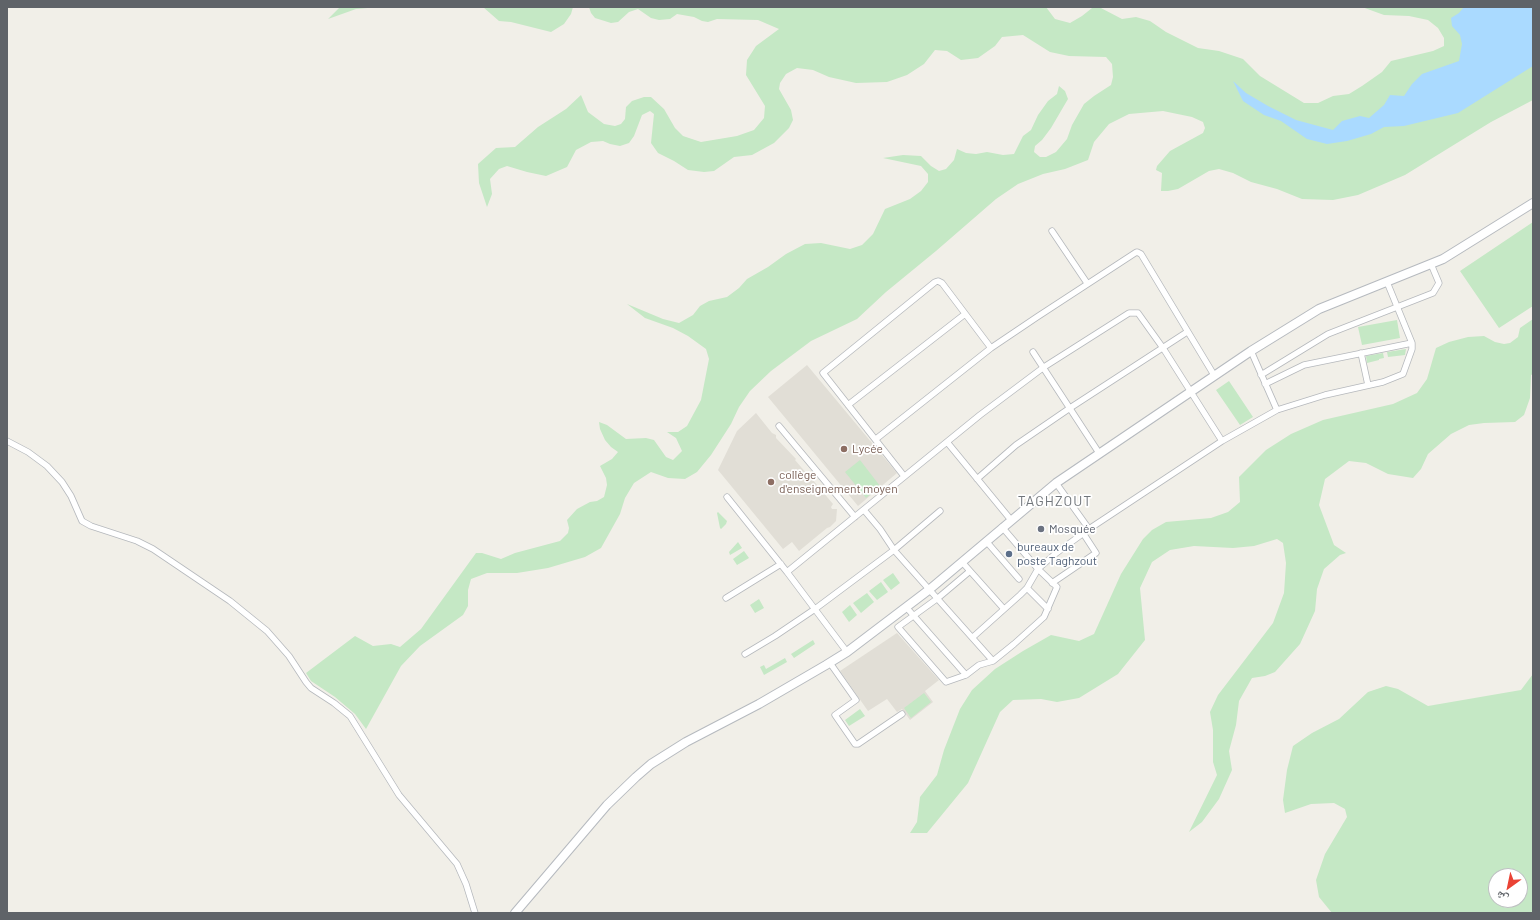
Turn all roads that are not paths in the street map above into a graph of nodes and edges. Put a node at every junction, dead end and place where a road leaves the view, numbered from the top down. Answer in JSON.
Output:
{"nodes":[{"id":1,"x":1533,"y":203,"type":"edge"},
{"id":2,"x":1052,"y":231,"type":"dead end"},
{"id":3,"x":1432,"y":264,"type":"junction"},
{"id":4,"x":1387,"y":282,"type":"junction"},
{"id":5,"x":1087,"y":283,"type":"junction"},
{"id":6,"x":1398,"y":307,"type":"junction"},
{"id":7,"x":965,"y":314,"type":"junction"},
{"id":8,"x":1188,"y":332,"type":"junction"},
{"id":9,"x":1412,"y":343,"type":"junction"},
{"id":10,"x":992,"y":348,"type":"junction"},
{"id":11,"x":1163,"y":348,"type":"junction"},
{"id":12,"x":1251,"y":351,"type":"junction"},
{"id":13,"x":1033,"y":352,"type":"dead end"},
{"id":14,"x":1361,"y":353,"type":"junction"},
{"id":15,"x":1044,"y":367,"type":"junction"},
{"id":16,"x":1261,"y":375,"type":"junction"},
{"id":17,"x":1214,"y":376,"type":"junction"},
{"id":18,"x":1265,"y":384,"type":"junction"},
{"id":19,"x":1368,"y":386,"type":"junction"},
{"id":20,"x":1190,"y":391,"type":"junction"},
{"id":21,"x":848,"y":405,"type":"junction"},
{"id":22,"x":1070,"y":408,"type":"junction"},
{"id":23,"x":1277,"y":410,"type":"junction"},
{"id":24,"x":779,"y":426,"type":"dead end"},
{"id":25,"x":876,"y":439,"type":"junction"},
{"id":26,"x":7,"y":441,"type":"edge"},
{"id":27,"x":1222,"y":441,"type":"junction"},
{"id":28,"x":947,"y":442,"type":"junction"},
{"id":29,"x":1100,"y":453,"type":"junction"},
{"id":30,"x":904,"y":476,"type":"junction"},
{"id":31,"x":977,"y":478,"type":"junction"},
{"id":32,"x":1056,"y":483,"type":"junction"},
{"id":33,"x":727,"y":497,"type":"dead end"},
{"id":34,"x":864,"y":510,"type":"junction"},
{"id":35,"x":940,"y":511,"type":"dead end"},
{"id":36,"x":855,"y":517,"type":"junction"},
{"id":37,"x":1011,"y":520,"type":"junction"},
{"id":38,"x":1002,"y":528,"type":"junction"},
{"id":39,"x":1089,"y":529,"type":"junction"},
{"id":40,"x":1083,"y":533,"type":"junction"},
{"id":41,"x":986,"y":542,"type":"junction"},
{"id":42,"x":894,"y":550,"type":"junction"},
{"id":43,"x":962,"y":562,"type":"junction"},
{"id":44,"x":781,"y":564,"type":"junction"},
{"id":45,"x":1038,"y":569,"type":"junction"},
{"id":46,"x":970,"y":571,"type":"junction"},
{"id":47,"x":787,"y":572,"type":"junction"},
{"id":48,"x":1019,"y":579,"type":"dead end"},
{"id":49,"x":1052,"y":583,"type":"junction"},
{"id":50,"x":1027,"y":588,"type":"junction"},
{"id":51,"x":930,"y":589,"type":"junction"},
{"id":52,"x":726,"y":598,"type":"dead end"},
{"id":53,"x":938,"y":598,"type":"junction"},
{"id":54,"x":906,"y":607,"type":"junction"},
{"id":55,"x":815,"y":609,"type":"junction"},
{"id":56,"x":1004,"y":609,"type":"junction"},
{"id":57,"x":1048,"y":609,"type":"junction"},
{"id":58,"x":914,"y":616,"type":"junction"},
{"id":59,"x":973,"y":637,"type":"junction"},
{"id":60,"x":847,"y":652,"type":"junction"},
{"id":61,"x":745,"y":654,"type":"dead end"},
{"id":62,"x":993,"y":661,"type":"junction"},
{"id":63,"x":830,"y":663,"type":"junction"},
{"id":64,"x":966,"y":675,"type":"junction"},
{"id":65,"x":902,"y":714,"type":"dead end"},
{"id":66,"x":475,"y":913,"type":"edge"},
{"id":67,"x":515,"y":913,"type":"edge"}],
"edges":[{"from":1,"to":3,"type":"main road"},
{"from":2,"to":5,"type":"street"},
{"from":3,"to":4,"type":"main road"},
{"from":3,"to":6,"type":"street"},
{"from":4,"to":6,"type":"street"},
{"from":4,"to":12,"type":"main road"},
{"from":5,"to":8,"type":"street"},
{"from":5,"to":10,"type":"street"},
{"from":6,"to":9,"type":"street"},
{"from":6,"to":16,"type":"street"},
{"from":7,"to":10,"type":"street"},
{"from":7,"to":21,"type":"street"},
{"from":7,"to":21,"type":"street"},
{"from":8,"to":11,"type":"street"},
{"from":8,"to":17,"type":"street"},
{"from":9,"to":14,"type":"street"},
{"from":9,"to":19,"type":"street"},
{"from":10,"to":25,"type":"street"},
{"from":11,"to":15,"type":"street"},
{"from":11,"to":20,"type":"street"},
{"from":11,"to":22,"type":"street"},
{"from":12,"to":16,"type":"street"},
{"from":12,"to":17,"type":"main road"},
{"from":13,"to":15,"type":"street"},
{"from":14,"to":18,"type":"street"},
{"from":14,"to":19,"type":"street"},
{"from":15,"to":22,"type":"street"},
{"from":15,"to":28,"type":"street"},
{"from":16,"to":18,"type":"street"},
{"from":17,"to":20,"type":"main road"},
{"from":18,"to":23,"type":"street"},
{"from":19,"to":23,"type":"street"},
{"from":20,"to":27,"type":"street"},
{"from":20,"to":29,"type":"main road"},
{"from":21,"to":25,"type":"street"},
{"from":22,"to":29,"type":"street"},
{"from":22,"to":31,"type":"street"},
{"from":23,"to":27,"type":"street"},
{"from":24,"to":36,"type":"street"},
{"from":25,"to":30,"type":"street"},
{"from":26,"to":66,"type":"street"},
{"from":27,"to":39,"type":"street"},
{"from":28,"to":30,"type":"street"},
{"from":28,"to":31,"type":"street"},
{"from":29,"to":32,"type":"main road"},
{"from":30,"to":34,"type":"street"},
{"from":31,"to":37,"type":"street"},
{"from":32,"to":37,"type":"main road"},
{"from":32,"to":39,"type":"street"},
{"from":33,"to":44,"type":"street"},
{"from":34,"to":36,"type":"street"},
{"from":34,"to":42,"type":"street"},
{"from":35,"to":42,"type":"street"},
{"from":36,"to":47,"type":"street"},
{"from":37,"to":38,"type":"main road"},
{"from":38,"to":41,"type":"main road"},
{"from":38,"to":45,"type":"street"},
{"from":39,"to":40,"type":"street"},
{"from":40,"to":45,"type":"street"},
{"from":40,"to":49,"type":"street"},
{"from":41,"to":43,"type":"main road"},
{"from":41,"to":48,"type":"street"},
{"from":42,"to":51,"type":"street"},
{"from":42,"to":55,"type":"street"},
{"from":43,"to":46,"type":"street"},
{"from":43,"to":51,"type":"main road"},
{"from":44,"to":47,"type":"street"},
{"from":44,"to":52,"type":"street"},
{"from":45,"to":49,"type":"street"},
{"from":45,"to":50,"type":"street"},
{"from":46,"to":53,"type":"street"},
{"from":46,"to":56,"type":"street"},
{"from":47,"to":55,"type":"street"},
{"from":49,"to":57,"type":"street"},
{"from":50,"to":56,"type":"street"},
{"from":50,"to":57,"type":"street"},
{"from":51,"to":53,"type":"street"},
{"from":51,"to":54,"type":"main road"},
{"from":53,"to":58,"type":"street"},
{"from":53,"to":59,"type":"street"},
{"from":54,"to":58,"type":"street"},
{"from":54,"to":60,"type":"main road"},
{"from":55,"to":60,"type":"street"},
{"from":55,"to":61,"type":"street"},
{"from":56,"to":59,"type":"street"},
{"from":57,"to":62,"type":"street"},
{"from":58,"to":64,"type":"street"},
{"from":58,"to":64,"type":"street"},
{"from":59,"to":62,"type":"street"},
{"from":60,"to":63,"type":"main road"},
{"from":62,"to":64,"type":"street"},
{"from":63,"to":65,"type":"street"},
{"from":63,"to":67,"type":"main road"}]}
